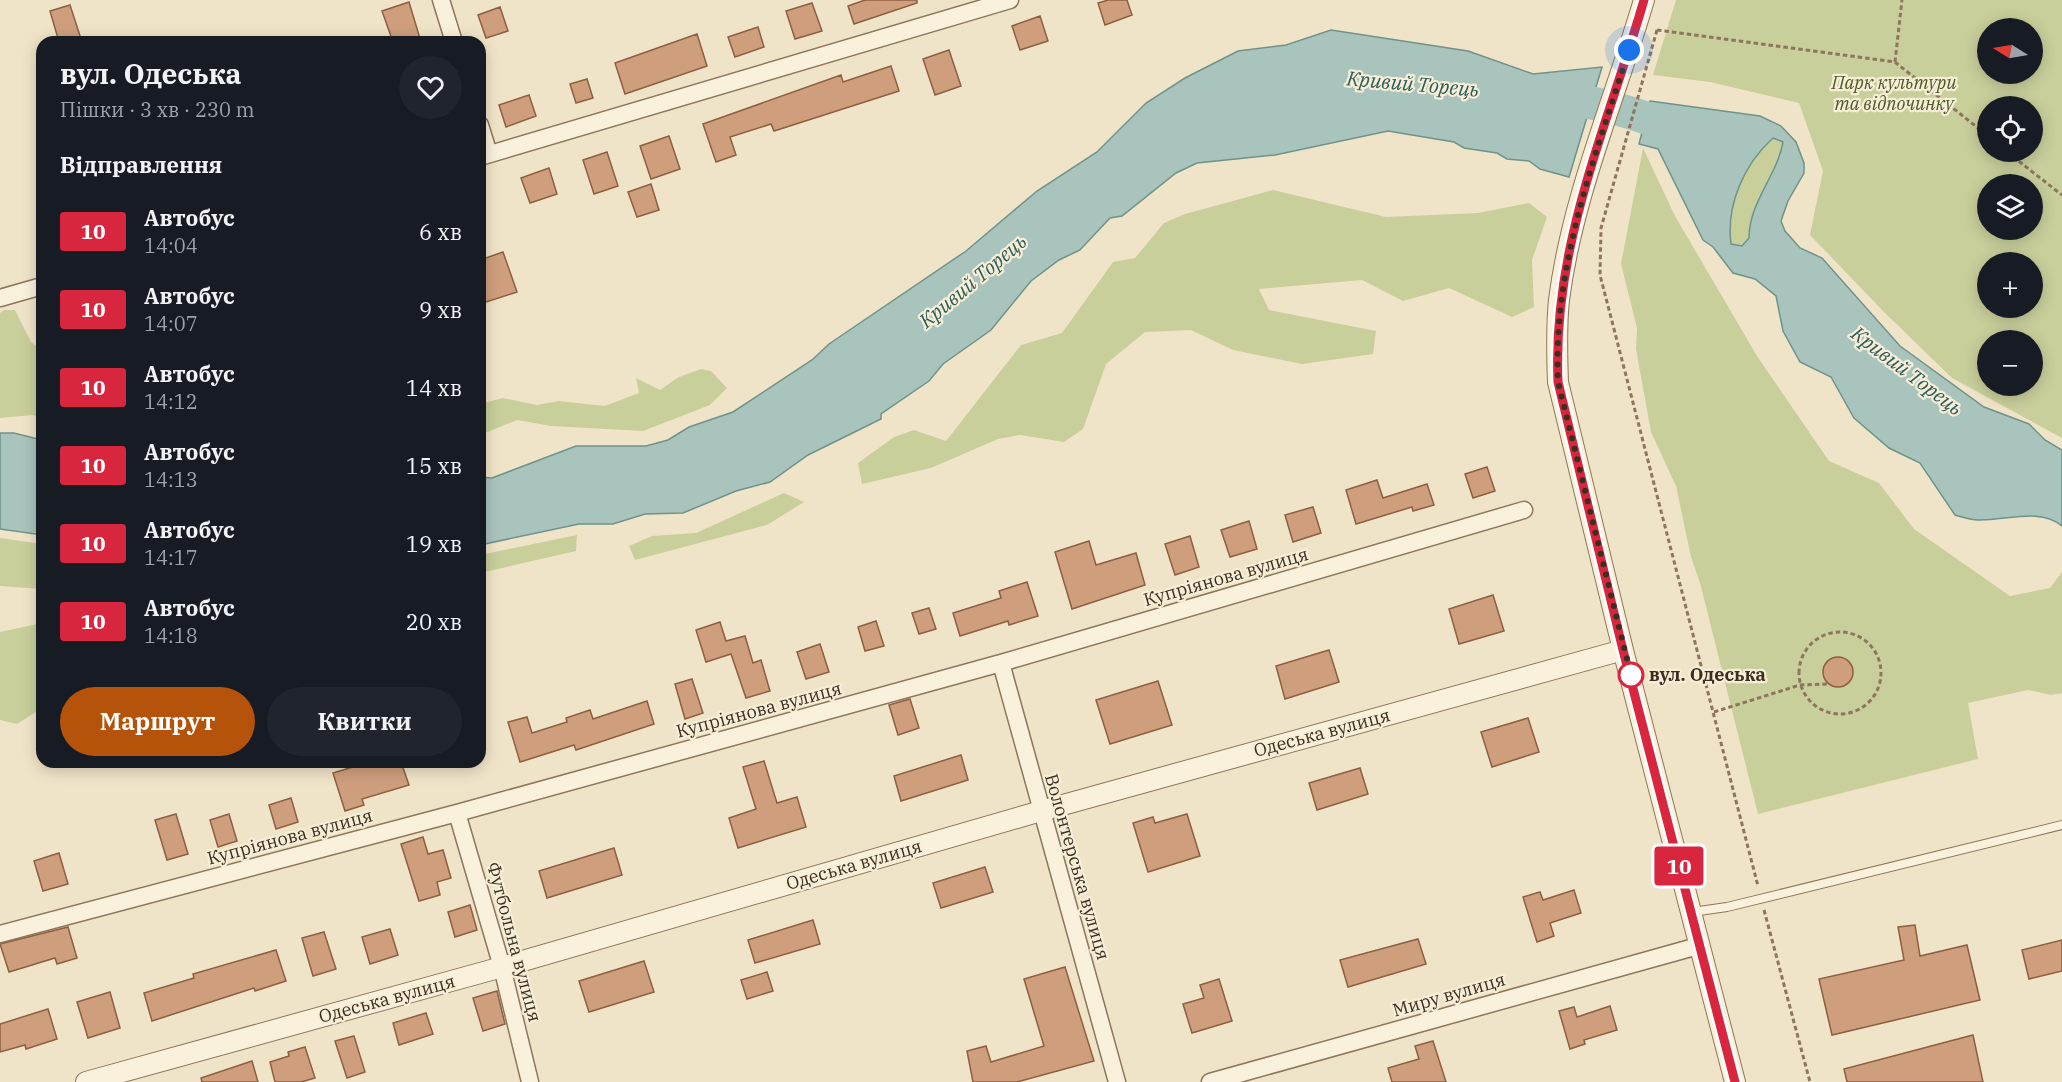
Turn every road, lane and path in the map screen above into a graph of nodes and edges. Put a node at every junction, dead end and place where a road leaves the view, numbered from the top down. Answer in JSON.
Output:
{"nodes":[{"id":1,"x":441,"y":0,"type":"edge"},
{"id":2,"x":1010,"y":0,"type":"edge"},
{"id":3,"x":1644,"y":0,"type":"edge"},
{"id":4,"x":1902,"y":0,"type":"edge"},
{"id":5,"x":452,"y":36,"type":"edge"},
{"id":6,"x":1895,"y":62,"type":"junction"},
{"id":7,"x":1977,"y":127,"type":"edge"},
{"id":8,"x":486,"y":155,"type":"edge"},
{"id":9,"x":2020,"y":162,"type":"edge"},
{"id":10,"x":2062,"y":195,"type":"edge"},
{"id":11,"x":36,"y":288,"type":"edge"},
{"id":12,"x":0,"y":298,"type":"edge"},
{"id":13,"x":1524,"y":510,"type":"dead end"},
{"id":14,"x":1623,"y":650,"type":"junction"},
{"id":15,"x":1001,"y":663,"type":"junction"},
{"id":16,"x":1828,"y":684,"type":"dead end"},
{"id":17,"x":1800,"y":685,"type":"junction"},
{"id":18,"x":1713,"y":713,"type":"junction"},
{"id":19,"x":1041,"y":811,"type":"junction"},
{"id":20,"x":457,"y":813,"type":"junction"},
{"id":21,"x":2062,"y":825,"type":"edge"},
{"id":22,"x":1762,"y":899,"type":"junction"},
{"id":23,"x":1690,"y":913,"type":"junction"},
{"id":24,"x":0,"y":934,"type":"edge"},
{"id":25,"x":1698,"y":946,"type":"junction"},
{"id":26,"x":502,"y":967,"type":"junction"},
{"id":27,"x":86,"y":1082,"type":"edge"},
{"id":28,"x":531,"y":1082,"type":"edge"},
{"id":29,"x":1117,"y":1082,"type":"edge"},
{"id":30,"x":1210,"y":1082,"type":"edge"},
{"id":31,"x":1736,"y":1082,"type":"edge"},
{"id":32,"x":1810,"y":1082,"type":"edge"}],
"edges":[{"from":1,"to":5,"type":"street"},
{"from":2,"to":8,"type":"street"},
{"from":3,"to":14,"type":"street"},
{"from":4,"to":6,"type":"path"},
{"from":6,"to":7,"type":"path"},
{"from":6,"to":18,"type":"path"},
{"from":9,"to":10,"type":"path"},
{"from":11,"to":12,"type":"street"},
{"from":13,"to":15,"type":"street","name":"Купріянова вулиця"},
{"from":14,"to":19,"type":"street","name":"Одеська вулиця"},
{"from":14,"to":23,"type":"street"},
{"from":15,"to":19,"type":"street","name":"Волонтерська вулиця"},
{"from":15,"to":20,"type":"street","name":"Купріянова вулиця"},
{"from":16,"to":17,"type":"path"},
{"from":17,"to":17,"type":"path"},
{"from":17,"to":18,"type":"path"},
{"from":18,"to":22,"type":"path"},
{"from":19,"to":26,"type":"street","name":"Одеська вулиця"},
{"from":19,"to":29,"type":"street","name":"Волонтерська вулиця"},
{"from":20,"to":24,"type":"street","name":"Купріянова вулиця"},
{"from":20,"to":26,"type":"street","name":"Футбольна вулиця"},
{"from":21,"to":22,"type":"lane"},
{"from":22,"to":23,"type":"lane"},
{"from":22,"to":32,"type":"path"},
{"from":23,"to":25,"type":"street"},
{"from":25,"to":30,"type":"street","name":"Миру вулиця"},
{"from":25,"to":31,"type":"street"},
{"from":26,"to":27,"type":"street","name":"Одеська вулиця"},
{"from":26,"to":28,"type":"street","name":"Футбольна вулиця"}]}
